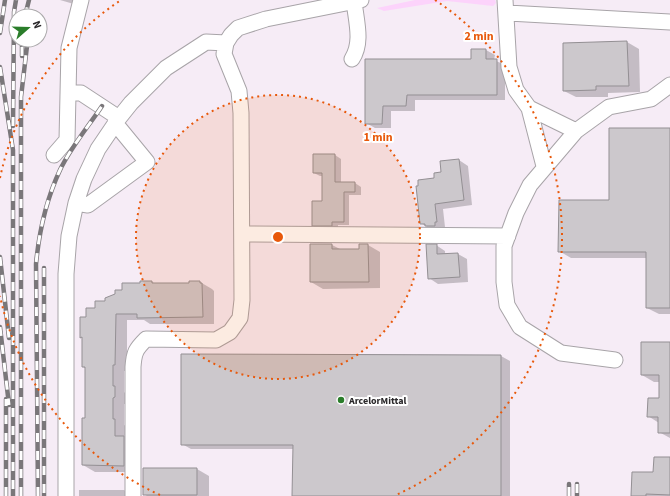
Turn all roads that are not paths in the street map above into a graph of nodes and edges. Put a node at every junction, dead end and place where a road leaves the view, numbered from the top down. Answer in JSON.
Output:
{"nodes":[{"id":1,"x":81,"y":0,"type":"edge"},
{"id":2,"x":358,"y":1,"type":"edge"},
{"id":3,"x":506,"y":6,"type":"edge"},
{"id":4,"x":670,"y":22,"type":"edge"},
{"id":5,"x":226,"y":43,"type":"junction"},
{"id":6,"x":352,"y":59,"type":"dead end"},
{"id":7,"x":670,"y":85,"type":"edge"},
{"id":8,"x":68,"y":93,"type":"junction"},
{"id":9,"x":651,"y":99,"type":"junction"},
{"id":10,"x":670,"y":100,"type":"edge"},
{"id":11,"x":529,"y":108,"type":"junction"},
{"id":12,"x":117,"y":121,"type":"junction"},
{"id":13,"x":576,"y":131,"type":"junction"},
{"id":14,"x":54,"y":156,"type":"dead end"},
{"id":15,"x":544,"y":166,"type":"junction"},
{"id":16,"x":76,"y":203,"type":"junction"},
{"id":17,"x":242,"y":234,"type":"junction"},
{"id":18,"x":508,"y":236,"type":"junction"},
{"id":19,"x":615,"y":360,"type":"dead end"},
{"id":20,"x":66,"y":496,"type":"edge"},
{"id":21,"x":133,"y":496,"type":"edge"}],
"edges":[{"from":1,"to":8,"type":"lane"},
{"from":2,"to":5,"type":"lane"},
{"from":2,"to":6,"type":"lane"},
{"from":3,"to":4,"type":"lane"},
{"from":3,"to":11,"type":"lane"},
{"from":5,"to":12,"type":"lane"},
{"from":5,"to":17,"type":"lane"},
{"from":7,"to":9,"type":"lane"},
{"from":8,"to":12,"type":"lane"},
{"from":8,"to":14,"type":"lane"},
{"from":9,"to":10,"type":"lane"},
{"from":9,"to":13,"type":"lane"},
{"from":11,"to":13,"type":"lane"},
{"from":11,"to":15,"type":"lane"},
{"from":12,"to":16,"type":"lane"},
{"from":12,"to":16,"type":"lane"},
{"from":13,"to":15,"type":"lane"},
{"from":15,"to":18,"type":"lane"},
{"from":16,"to":20,"type":"lane"},
{"from":17,"to":18,"type":"lane"},
{"from":17,"to":21,"type":"lane"},
{"from":18,"to":19,"type":"lane"}]}
